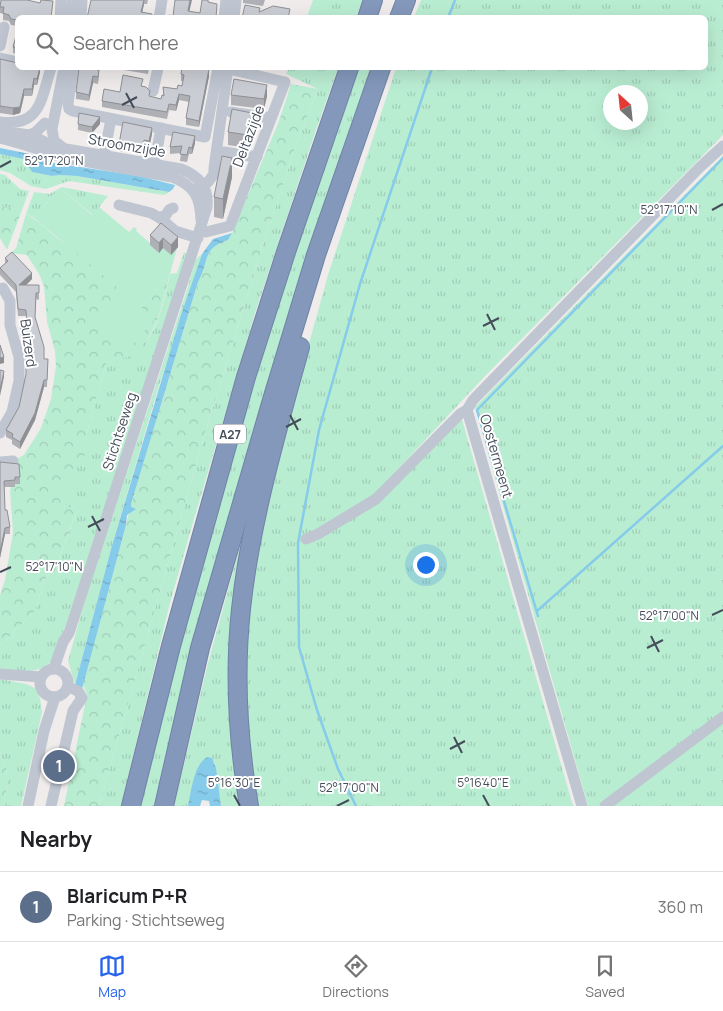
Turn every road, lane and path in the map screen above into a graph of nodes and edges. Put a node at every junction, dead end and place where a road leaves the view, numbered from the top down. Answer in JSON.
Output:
{"nodes":[{"id":1,"x":62,"y":0,"type":"edge"},
{"id":2,"x":82,"y":0,"type":"edge"},
{"id":3,"x":162,"y":0,"type":"edge"},
{"id":4,"x":225,"y":0,"type":"edge"},
{"id":5,"x":236,"y":0,"type":"edge"},
{"id":6,"x":373,"y":0,"type":"edge"},
{"id":7,"x":406,"y":0,"type":"edge"},
{"id":8,"x":60,"y":15,"type":"edge"},
{"id":9,"x":69,"y":15,"type":"edge"},
{"id":10,"x":81,"y":15,"type":"edge"},
{"id":11,"x":160,"y":15,"type":"edge"},
{"id":12,"x":224,"y":15,"type":"edge"},
{"id":13,"x":234,"y":15,"type":"edge"},
{"id":14,"x":368,"y":15,"type":"edge"},
{"id":15,"x":400,"y":15,"type":"edge"},
{"id":16,"x":4,"y":27,"type":"dead end"},
{"id":17,"x":0,"y":46,"type":"edge"},
{"id":18,"x":0,"y":58,"type":"edge"},
{"id":19,"x":15,"y":61,"type":"edge"},
{"id":20,"x":49,"y":70,"type":"edge"},
{"id":21,"x":59,"y":70,"type":"edge"},
{"id":22,"x":63,"y":70,"type":"edge"},
{"id":23,"x":74,"y":70,"type":"edge"},
{"id":24,"x":158,"y":70,"type":"edge"},
{"id":25,"x":221,"y":70,"type":"edge"},
{"id":26,"x":221,"y":70,"type":"edge"},
{"id":27,"x":348,"y":70,"type":"edge"},
{"id":28,"x":380,"y":70,"type":"edge"},
{"id":29,"x":252,"y":71,"type":"edge"},
{"id":30,"x":153,"y":91,"type":"dead end"},
{"id":31,"x":231,"y":112,"type":"edge"},
{"id":32,"x":271,"y":118,"type":"junction"},
{"id":33,"x":111,"y":119,"type":"junction"},
{"id":34,"x":0,"y":122,"type":"edge"},
{"id":35,"x":48,"y":126,"type":"junction"},
{"id":36,"x":160,"y":128,"type":"junction"},
{"id":37,"x":0,"y":131,"type":"edge"},
{"id":38,"x":356,"y":137,"type":"junction"},
{"id":39,"x":0,"y":138,"type":"edge"},
{"id":40,"x":29,"y":140,"type":"junction"},
{"id":41,"x":45,"y":146,"type":"junction"},
{"id":42,"x":723,"y":146,"type":"edge"},
{"id":43,"x":66,"y":150,"type":"junction"},
{"id":44,"x":105,"y":150,"type":"dead end"},
{"id":45,"x":224,"y":152,"type":"dead end"},
{"id":46,"x":156,"y":156,"type":"dead end"},
{"id":47,"x":256,"y":157,"type":"junction"},
{"id":48,"x":198,"y":186,"type":"junction"},
{"id":49,"x":119,"y":205,"type":"dead end"},
{"id":50,"x":173,"y":208,"type":"dead end"},
{"id":51,"x":160,"y":218,"type":"junction"},
{"id":52,"x":199,"y":231,"type":"junction"},
{"id":53,"x":1,"y":287,"type":"edge"},
{"id":54,"x":5,"y":329,"type":"edge"},
{"id":55,"x":467,"y":410,"type":"junction"},
{"id":56,"x":0,"y":433,"type":"edge"},
{"id":57,"x":13,"y":461,"type":"edge"},
{"id":58,"x":0,"y":462,"type":"edge"},
{"id":59,"x":306,"y":539,"type":"dead end"},
{"id":60,"x":58,"y":670,"type":"junction"},
{"id":61,"x":3,"y":674,"type":"edge"},
{"id":62,"x":68,"y":687,"type":"junction"},
{"id":63,"x":46,"y":689,"type":"junction"},
{"id":64,"x":723,"y":717,"type":"edge"},
{"id":65,"x":28,"y":806,"type":"edge"},
{"id":66,"x":51,"y":806,"type":"edge"},
{"id":67,"x":131,"y":806,"type":"edge"},
{"id":68,"x":164,"y":806,"type":"edge"},
{"id":69,"x":249,"y":806,"type":"edge"},
{"id":70,"x":582,"y":806,"type":"edge"},
{"id":71,"x":604,"y":806,"type":"edge"}],
"edges":[{"from":1,"to":8,"type":"street"},
{"from":1,"to":9,"type":"street"},
{"from":2,"to":10,"type":"street"},
{"from":3,"to":11,"type":"street"},
{"from":4,"to":12,"type":"street"},
{"from":5,"to":13,"type":"street"},
{"from":6,"to":14,"type":"highway"},
{"from":7,"to":15,"type":"highway"},
{"from":16,"to":17,"type":"street"},
{"from":18,"to":19,"type":"street"},
{"from":20,"to":34,"type":"street"},
{"from":21,"to":35,"type":"street"},
{"from":22,"to":35,"type":"street"},
{"from":23,"to":33,"type":"street"},
{"from":24,"to":30,"type":"street"},
{"from":25,"to":36,"type":"street"},
{"from":26,"to":48,"type":"street","name":"Deltazijde"},
{"from":27,"to":67,"type":"highway","number":"A27"},
{"from":28,"to":38,"type":"highway","number":"A27"},
{"from":29,"to":32,"type":"street","name":"Deltazijde"},
{"from":31,"to":32,"type":"street"},
{"from":32,"to":47,"type":"street","name":"Deltazijde"},
{"from":33,"to":36,"type":"street"},
{"from":33,"to":44,"type":"street"},
{"from":35,"to":40,"type":"street"},
{"from":35,"to":41,"type":"street"},
{"from":35,"to":43,"type":"street"},
{"from":36,"to":46,"type":"street"},
{"from":37,"to":40,"type":"street"},
{"from":38,"to":68,"type":"highway","number":"A27"},
{"from":38,"to":69,"type":"highway","number":"A27"},
{"from":39,"to":40,"type":"street"},
{"from":40,"to":41,"type":"street"},
{"from":41,"to":43,"type":"street","name":"Stroomzijde"},
{"from":41,"to":48,"type":"street","name":"Stroomzijde"},
{"from":42,"to":55,"type":"street","name":"Oostermeent"},
{"from":43,"to":48,"type":"street","name":"Stroomzijde"},
{"from":45,"to":47,"type":"street"},
{"from":47,"to":52,"type":"street","name":"Deltazijde"},
{"from":48,"to":52,"type":"street","name":"Stichtseweg"},
{"from":49,"to":51,"type":"street"},
{"from":50,"to":51,"type":"street"},
{"from":51,"to":52,"type":"street"},
{"from":52,"to":60,"type":"street","name":"Stichtseweg"},
{"from":53,"to":54,"type":"street","name":"Buizerd"},
{"from":54,"to":56,"type":"street","name":"Buizerd"},
{"from":55,"to":59,"type":"street"},
{"from":55,"to":70,"type":"street","name":"Oostermeent"},
{"from":57,"to":58,"type":"street"},
{"from":60,"to":62,"type":"street"},
{"from":60,"to":63,"type":"street"},
{"from":61,"to":63,"type":"street"},
{"from":62,"to":63,"type":"street"},
{"from":62,"to":66,"type":"street"},
{"from":63,"to":65,"type":"street"},
{"from":64,"to":71,"type":"street"}]}
